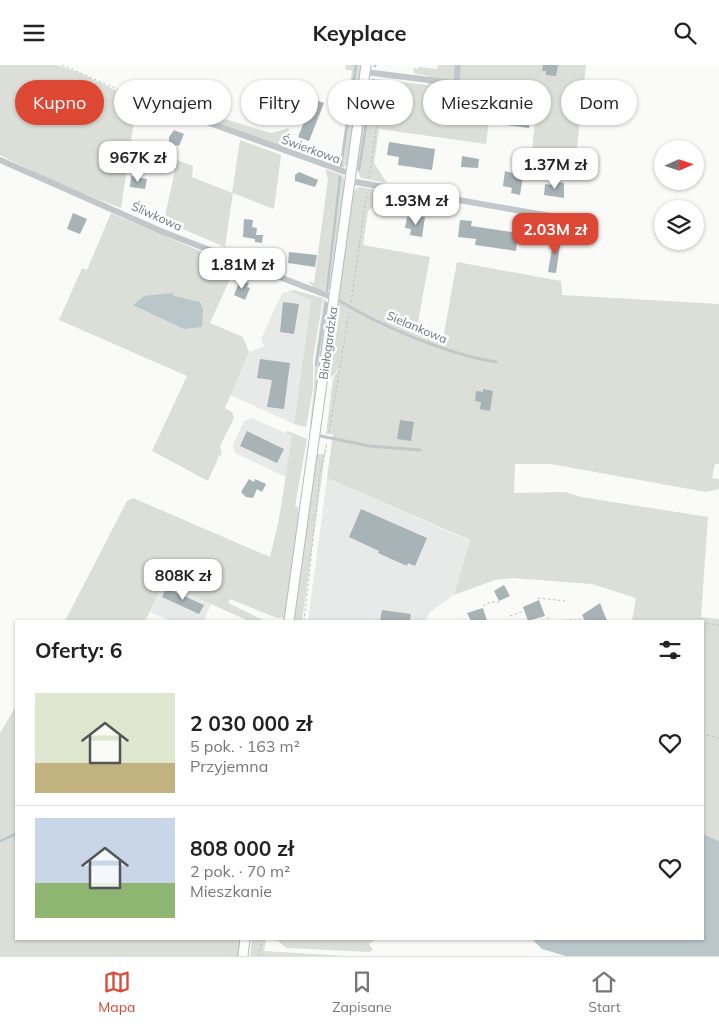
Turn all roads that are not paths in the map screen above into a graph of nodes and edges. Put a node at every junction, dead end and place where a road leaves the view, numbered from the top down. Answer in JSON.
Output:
{"nodes":[{"id":1,"x":458,"y":65,"type":"edge"},
{"id":2,"x":366,"y":68,"type":"edge"},
{"id":3,"x":432,"y":80,"type":"edge"},
{"id":4,"x":456,"y":80,"type":"edge"},
{"id":5,"x":213,"y":125,"type":"edge"},
{"id":6,"x":0,"y":160,"type":"edge"},
{"id":7,"x":351,"y":178,"type":"junction"},
{"id":8,"x":566,"y":219,"type":"dead end"},
{"id":9,"x":334,"y":298,"type":"junction"},
{"id":10,"x":496,"y":362,"type":"dead end"},
{"id":11,"x":315,"y":435,"type":"junction"},
{"id":12,"x":420,"y":450,"type":"dead end"},
{"id":13,"x":290,"y":620,"type":"edge"},
{"id":14,"x":246,"y":940,"type":"edge"},
{"id":15,"x":243,"y":956,"type":"edge"}],
"edges":[{"from":1,"to":4,"type":"street"},
{"from":2,"to":3,"type":"street"},
{"from":2,"to":7,"type":"main road","name":"Białogardzka"},
{"from":5,"to":7,"type":"street","name":"Świerkowa"},
{"from":6,"to":9,"type":"street","name":"Śliwkowa"},
{"from":7,"to":8,"type":"street","name":"Świerkowa"},
{"from":7,"to":9,"type":"main road","name":"Białogardzka"},
{"from":9,"to":10,"type":"lane","name":"Sielankowa"},
{"from":9,"to":11,"type":"main road","name":"Białogardzka"},
{"from":11,"to":12,"type":"lane"},
{"from":11,"to":13,"type":"main road","name":"Białogardzka"},
{"from":14,"to":15,"type":"main road"}]}
